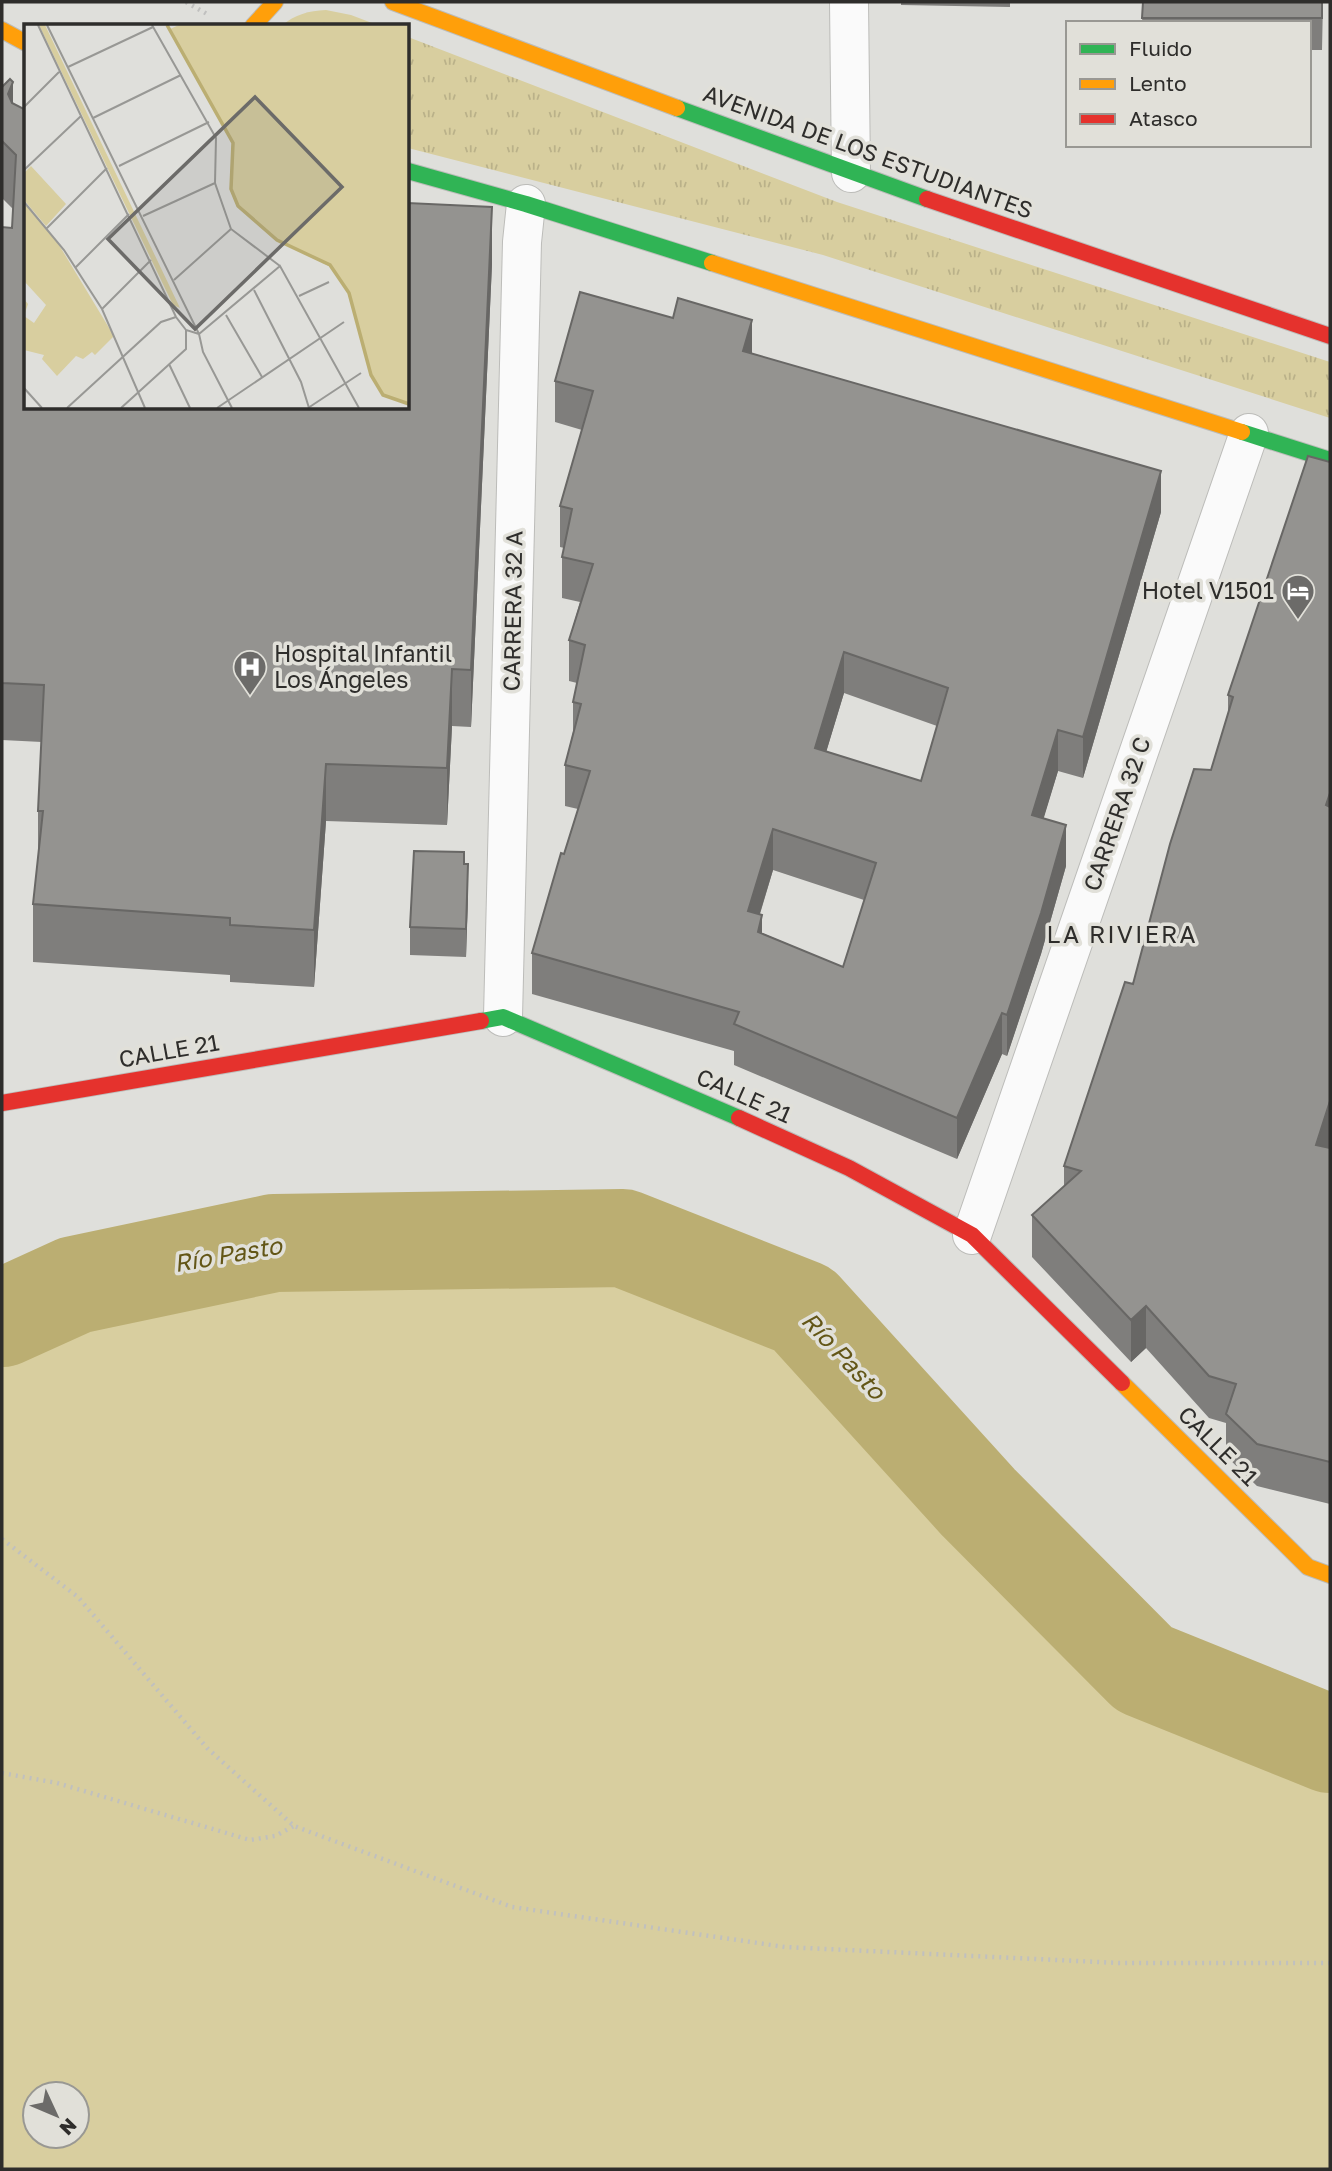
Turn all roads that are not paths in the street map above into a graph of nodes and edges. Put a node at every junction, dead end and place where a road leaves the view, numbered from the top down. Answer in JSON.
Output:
{"nodes":[{"id":1,"x":275,"y":2,"type":"edge"},
{"id":2,"x":393,"y":2,"type":"edge"},
{"id":3,"x":849,"y":2,"type":"edge"},
{"id":4,"x":255,"y":24,"type":"edge"},
{"id":5,"x":2,"y":30,"type":"edge"},
{"id":6,"x":24,"y":42,"type":"edge"},
{"id":7,"x":410,"y":172,"type":"edge"},
{"id":8,"x":851,"y":173,"type":"junction"},
{"id":9,"x":526,"y":204,"type":"junction"},
{"id":10,"x":1330,"y":336,"type":"edge"},
{"id":11,"x":1249,"y":432,"type":"junction"},
{"id":12,"x":1330,"y":460,"type":"edge"},
{"id":13,"x":503,"y":1017,"type":"junction"},
{"id":14,"x":2,"y":1103,"type":"edge"},
{"id":15,"x":972,"y":1235,"type":"junction"},
{"id":16,"x":1330,"y":1575,"type":"edge"}],
"edges":[{"from":1,"to":4,"type":"main road"},
{"from":2,"to":8,"type":"main road","name":"AVENIDA DE LOS ESTUDIANTES"},
{"from":3,"to":8,"type":"street"},
{"from":5,"to":6,"type":"main road"},
{"from":7,"to":9,"type":"main road"},
{"from":8,"to":10,"type":"main road","name":"AVENIDA DE LOS ESTUDIANTES"},
{"from":9,"to":11,"type":"main road"},
{"from":9,"to":13,"type":"street","name":"CARRERA 32 A"},
{"from":11,"to":12,"type":"main road"},
{"from":11,"to":15,"type":"street","name":"CARRERA 32 C"},
{"from":13,"to":14,"type":"main road","name":"CALLE 21"},
{"from":13,"to":15,"type":"main road","name":"CALLE 21"},
{"from":15,"to":16,"type":"main road","name":"CALLE 21"}]}
